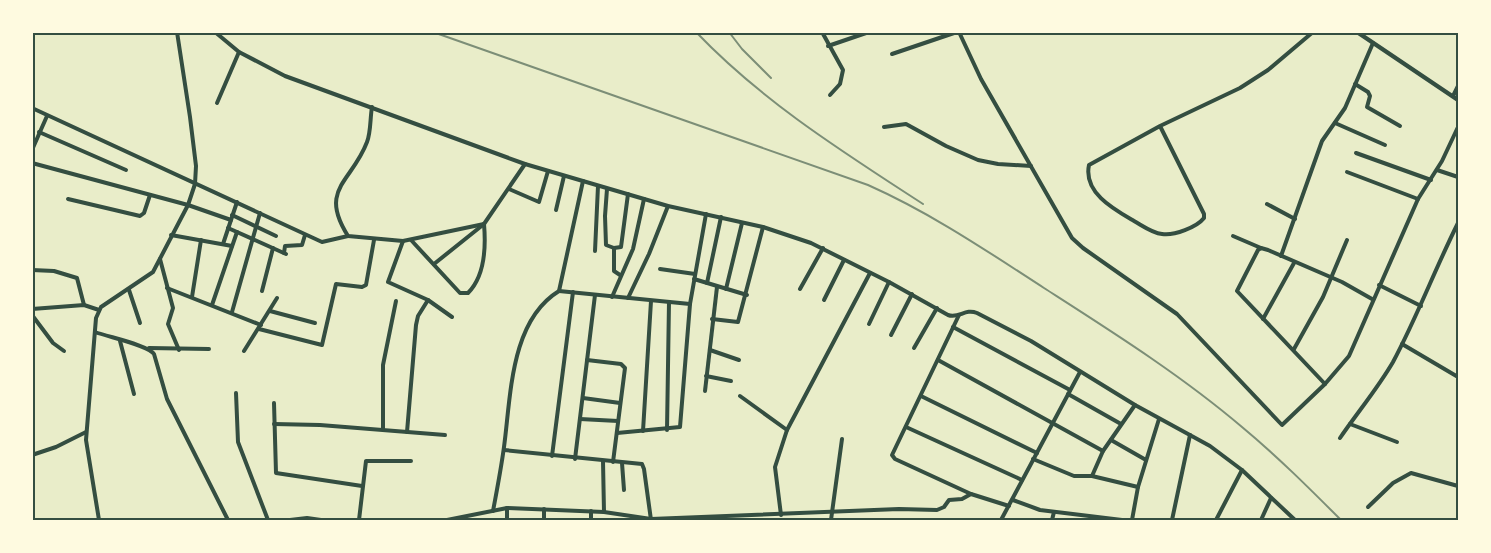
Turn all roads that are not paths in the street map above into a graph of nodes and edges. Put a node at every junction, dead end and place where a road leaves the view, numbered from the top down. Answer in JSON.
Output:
{"nodes":[{"id":1,"x":177,"y":32,"type":"edge"},
{"id":2,"x":215,"y":32,"type":"edge"},
{"id":3,"x":822,"y":32,"type":"edge"},
{"id":4,"x":869,"y":32,"type":"edge"},
{"id":5,"x":958,"y":32,"type":"edge"},
{"id":6,"x":1313,"y":32,"type":"edge"},
{"id":7,"x":1358,"y":32,"type":"edge"},
{"id":8,"x":1373,"y":43,"type":"junction"},
{"id":9,"x":828,"y":46,"type":"junction"},
{"id":10,"x":239,"y":52,"type":"junction"},
{"id":11,"x":892,"y":54,"type":"dead end"},
{"id":12,"x":1355,"y":84,"type":"junction"},
{"id":13,"x":1458,"y":86,"type":"edge"},
{"id":14,"x":830,"y":95,"type":"dead end"},
{"id":15,"x":1453,"y":96,"type":"junction"},
{"id":16,"x":1458,"y":100,"type":"edge"},
{"id":17,"x":216,"y":103,"type":"dead end"},
{"id":18,"x":32,"y":108,"type":"edge"},
{"id":19,"x":372,"y":108,"type":"junction"},
{"id":20,"x":46,"y":116,"type":"junction"},
{"id":21,"x":1335,"y":123,"type":"junction"},
{"id":22,"x":1160,"y":126,"type":"junction"},
{"id":23,"x":1400,"y":126,"type":"dead end"},
{"id":24,"x":884,"y":127,"type":"dead end"},
{"id":25,"x":1458,"y":127,"type":"edge"},
{"id":26,"x":39,"y":132,"type":"junction"},
{"id":27,"x":35,"y":136,"type":"edge"},
{"id":28,"x":1385,"y":145,"type":"dead end"},
{"id":29,"x":32,"y":150,"type":"edge"},
{"id":30,"x":1356,"y":153,"type":"dead end"},
{"id":31,"x":32,"y":163,"type":"edge"},
{"id":32,"x":525,"y":164,"type":"junction"},
{"id":33,"x":1031,"y":166,"type":"junction"},
{"id":34,"x":126,"y":170,"type":"dead end"},
{"id":35,"x":1437,"y":170,"type":"junction"},
{"id":36,"x":548,"y":171,"type":"junction"},
{"id":37,"x":1347,"y":172,"type":"dead end"},
{"id":38,"x":564,"y":176,"type":"junction"},
{"id":39,"x":1458,"y":177,"type":"edge"},
{"id":40,"x":1431,"y":180,"type":"junction"},
{"id":41,"x":583,"y":181,"type":"junction"},
{"id":42,"x":195,"y":184,"type":"junction"},
{"id":43,"x":598,"y":186,"type":"junction"},
{"id":44,"x":509,"y":189,"type":"junction"},
{"id":45,"x":607,"y":189,"type":"junction"},
{"id":46,"x":628,"y":194,"type":"junction"},
{"id":47,"x":150,"y":195,"type":"junction"},
{"id":48,"x":68,"y":199,"type":"dead end"},
{"id":49,"x":644,"y":199,"type":"junction"},
{"id":50,"x":1418,"y":199,"type":"junction"},
{"id":51,"x":237,"y":202,"type":"junction"},
{"id":52,"x":1266,"y":204,"type":"dead end"},
{"id":53,"x":188,"y":205,"type":"junction"},
{"id":54,"x":668,"y":206,"type":"junction"},
{"id":55,"x":556,"y":210,"type":"dead end"},
{"id":56,"x":260,"y":213,"type":"junction"},
{"id":57,"x":706,"y":214,"type":"junction"},
{"id":58,"x":232,"y":217,"type":"junction"},
{"id":59,"x":721,"y":217,"type":"junction"},
{"id":60,"x":1296,"y":219,"type":"junction"},
{"id":61,"x":742,"y":223,"type":"junction"},
{"id":62,"x":1458,"y":223,"type":"edge"},
{"id":63,"x":484,"y":224,"type":"junction"},
{"id":64,"x":256,"y":226,"type":"junction"},
{"id":65,"x":763,"y":227,"type":"junction"},
{"id":66,"x":228,"y":228,"type":"junction"},
{"id":67,"x":237,"y":232,"type":"junction"},
{"id":68,"x":171,"y":234,"type":"junction"},
{"id":69,"x":305,"y":235,"type":"junction"},
{"id":70,"x":276,"y":236,"type":"dead end"},
{"id":71,"x":348,"y":236,"type":"junction"},
{"id":72,"x":1233,"y":236,"type":"dead end"},
{"id":73,"x":253,"y":239,"type":"junction"},
{"id":74,"x":201,"y":240,"type":"junction"},
{"id":75,"x":374,"y":240,"type":"junction"},
{"id":76,"x":411,"y":240,"type":"junction"},
{"id":77,"x":1347,"y":240,"type":"dead end"},
{"id":78,"x":403,"y":241,"type":"junction"},
{"id":79,"x":223,"y":244,"type":"junction"},
{"id":80,"x":232,"y":246,"type":"junction"},
{"id":81,"x":273,"y":248,"type":"junction"},
{"id":82,"x":614,"y":248,"type":"junction"},
{"id":83,"x":823,"y":248,"type":"junction"},
{"id":84,"x":1261,"y":248,"type":"junction"},
{"id":85,"x":595,"y":251,"type":"dead end"},
{"id":86,"x":1281,"y":256,"type":"junction"},
{"id":87,"x":160,"y":259,"type":"junction"},
{"id":88,"x":844,"y":260,"type":"junction"},
{"id":89,"x":1294,"y":263,"type":"junction"},
{"id":90,"x":434,"y":264,"type":"junction"},
{"id":91,"x":660,"y":269,"type":"dead end"},
{"id":92,"x":32,"y":270,"type":"edge"},
{"id":93,"x":870,"y":273,"type":"junction"},
{"id":94,"x":620,"y":275,"type":"junction"},
{"id":95,"x":694,"y":276,"type":"junction"},
{"id":96,"x":1331,"y":278,"type":"junction"},
{"id":97,"x":890,"y":282,"type":"junction"},
{"id":98,"x":706,"y":283,"type":"junction"},
{"id":99,"x":1379,"y":285,"type":"junction"},
{"id":100,"x":717,"y":286,"type":"junction"},
{"id":101,"x":167,"y":288,"type":"junction"},
{"id":102,"x":726,"y":289,"type":"junction"},
{"id":103,"x":800,"y":289,"type":"dead end"},
{"id":104,"x":129,"y":290,"type":"junction"},
{"id":105,"x":559,"y":290,"type":"junction"},
{"id":106,"x":262,"y":291,"type":"dead end"},
{"id":107,"x":573,"y":292,"type":"junction"},
{"id":108,"x":912,"y":294,"type":"junction"},
{"id":109,"x":595,"y":295,"type":"junction"},
{"id":110,"x":747,"y":295,"type":"junction"},
{"id":111,"x":192,"y":297,"type":"junction"},
{"id":112,"x":612,"y":297,"type":"junction"},
{"id":113,"x":277,"y":298,"type":"dead end"},
{"id":114,"x":628,"y":298,"type":"junction"},
{"id":115,"x":1372,"y":299,"type":"junction"},
{"id":116,"x":428,"y":300,"type":"junction"},
{"id":117,"x":824,"y":300,"type":"dead end"},
{"id":118,"x":396,"y":301,"type":"dead end"},
{"id":119,"x":651,"y":301,"type":"junction"},
{"id":120,"x":669,"y":302,"type":"junction"},
{"id":121,"x":690,"y":304,"type":"junction"},
{"id":122,"x":84,"y":305,"type":"junction"},
{"id":123,"x":212,"y":305,"type":"junction"},
{"id":124,"x":1420,"y":306,"type":"junction"},
{"id":125,"x":937,"y":308,"type":"junction"},
{"id":126,"x":32,"y":309,"type":"edge"},
{"id":127,"x":99,"y":310,"type":"junction"},
{"id":128,"x":270,"y":311,"type":"junction"},
{"id":129,"x":232,"y":312,"type":"junction"},
{"id":130,"x":32,"y":315,"type":"edge"},
{"id":131,"x":958,"y":315,"type":"junction"},
{"id":132,"x":452,"y":317,"type":"dead end"},
{"id":133,"x":1263,"y":319,"type":"junction"},
{"id":134,"x":712,"y":320,"type":"junction"},
{"id":135,"x":315,"y":322,"type":"dead end"},
{"id":136,"x":140,"y":323,"type":"dead end"},
{"id":137,"x":869,"y":324,"type":"dead end"},
{"id":138,"x":260,"y":327,"type":"junction"},
{"id":139,"x":953,"y":327,"type":"junction"},
{"id":140,"x":95,"y":332,"type":"junction"},
{"id":141,"x":891,"y":335,"type":"dead end"},
{"id":142,"x":120,"y":341,"type":"junction"},
{"id":143,"x":1402,"y":344,"type":"junction"},
{"id":144,"x":149,"y":348,"type":"junction"},
{"id":145,"x":914,"y":348,"type":"dead end"},
{"id":146,"x":209,"y":349,"type":"dead end"},
{"id":147,"x":1294,"y":349,"type":"junction"},
{"id":148,"x":179,"y":350,"type":"junction"},
{"id":149,"x":710,"y":350,"type":"junction"},
{"id":150,"x":64,"y":351,"type":"dead end"},
{"id":151,"x":244,"y":351,"type":"dead end"},
{"id":152,"x":587,"y":360,"type":"junction"},
{"id":153,"x":739,"y":360,"type":"dead end"},
{"id":154,"x":938,"y":360,"type":"junction"},
{"id":155,"x":1080,"y":372,"type":"junction"},
{"id":156,"x":706,"y":376,"type":"junction"},
{"id":157,"x":1458,"y":377,"type":"edge"},
{"id":158,"x":731,"y":381,"type":"dead end"},
{"id":159,"x":1325,"y":384,"type":"junction"},
{"id":160,"x":705,"y":391,"type":"dead end"},
{"id":161,"x":1069,"y":392,"type":"junction"},
{"id":162,"x":236,"y":393,"type":"dead end"},
{"id":163,"x":134,"y":394,"type":"dead end"},
{"id":164,"x":740,"y":396,"type":"dead end"},
{"id":165,"x":921,"y":396,"type":"junction"},
{"id":166,"x":583,"y":398,"type":"junction"},
{"id":167,"x":274,"y":402,"type":"dead end"},
{"id":168,"x":620,"y":403,"type":"junction"},
{"id":169,"x":1134,"y":405,"type":"junction"},
{"id":170,"x":580,"y":419,"type":"junction"},
{"id":171,"x":1159,"y":419,"type":"junction"},
{"id":172,"x":618,"y":421,"type":"junction"},
{"id":173,"x":274,"y":424,"type":"junction"},
{"id":174,"x":1052,"y":424,"type":"junction"},
{"id":175,"x":1121,"y":424,"type":"junction"},
{"id":176,"x":1350,"y":424,"type":"junction"},
{"id":177,"x":906,"y":427,"type":"junction"},
{"id":178,"x":383,"y":429,"type":"junction"},
{"id":179,"x":667,"y":430,"type":"junction"},
{"id":180,"x":787,"y":430,"type":"junction"},
{"id":181,"x":86,"y":432,"type":"junction"},
{"id":182,"x":408,"y":432,"type":"junction"},
{"id":183,"x":643,"y":432,"type":"junction"},
{"id":184,"x":616,"y":433,"type":"junction"},
{"id":185,"x":445,"y":435,"type":"dead end"},
{"id":186,"x":1190,"y":435,"type":"junction"},
{"id":187,"x":1340,"y":438,"type":"dead end"},
{"id":188,"x":842,"y":439,"type":"dead end"},
{"id":189,"x":1111,"y":440,"type":"junction"},
{"id":190,"x":1397,"y":442,"type":"dead end"},
{"id":191,"x":504,"y":450,"type":"junction"},
{"id":192,"x":1103,"y":451,"type":"junction"},
{"id":193,"x":1037,"y":453,"type":"junction"},
{"id":194,"x":32,"y":455,"type":"edge"},
{"id":195,"x":552,"y":456,"type":"junction"},
{"id":196,"x":576,"y":459,"type":"junction"},
{"id":197,"x":1034,"y":459,"type":"junction"},
{"id":198,"x":1146,"y":460,"type":"junction"},
{"id":199,"x":411,"y":461,"type":"dead end"},
{"id":200,"x":603,"y":461,"type":"junction"},
{"id":201,"x":613,"y":462,"type":"junction"},
{"id":202,"x":622,"y":463,"type":"junction"},
{"id":203,"x":1242,"y":470,"type":"junction"},
{"id":204,"x":1092,"y":476,"type":"junction"},
{"id":205,"x":1022,"y":480,"type":"junction"},
{"id":206,"x":362,"y":486,"type":"junction"},
{"id":207,"x":1458,"y":486,"type":"edge"},
{"id":208,"x":1138,"y":487,"type":"junction"},
{"id":209,"x":624,"y":490,"type":"dead end"},
{"id":210,"x":971,"y":494,"type":"junction"},
{"id":211,"x":1271,"y":498,"type":"junction"},
{"id":212,"x":1013,"y":500,"type":"junction"},
{"id":213,"x":1009,"y":506,"type":"junction"},
{"id":214,"x":1368,"y":507,"type":"dead end"},
{"id":215,"x":508,"y":508,"type":"junction"},
{"id":216,"x":544,"y":509,"type":"junction"},
{"id":217,"x":492,"y":511,"type":"junction"},
{"id":218,"x":591,"y":511,"type":"junction"},
{"id":219,"x":604,"y":512,"type":"junction"},
{"id":220,"x":1054,"y":512,"type":"junction"},
{"id":221,"x":832,"y":514,"type":"junction"},
{"id":222,"x":478,"y":515,"type":"junction"},
{"id":223,"x":781,"y":515,"type":"junction"},
{"id":224,"x":99,"y":520,"type":"edge"},
{"id":225,"x":228,"y":520,"type":"edge"},
{"id":226,"x":268,"y":520,"type":"edge"},
{"id":227,"x":290,"y":520,"type":"edge"},
{"id":228,"x":321,"y":520,"type":"edge"},
{"id":229,"x":359,"y":520,"type":"edge"},
{"id":230,"x":447,"y":520,"type":"edge"},
{"id":231,"x":478,"y":520,"type":"edge"},
{"id":232,"x":507,"y":520,"type":"edge"},
{"id":233,"x":544,"y":520,"type":"edge"},
{"id":234,"x":591,"y":520,"type":"edge"},
{"id":235,"x":651,"y":520,"type":"edge"},
{"id":236,"x":831,"y":520,"type":"edge"},
{"id":237,"x":1001,"y":520,"type":"edge"},
{"id":238,"x":1052,"y":520,"type":"edge"},
{"id":239,"x":1122,"y":520,"type":"edge"},
{"id":240,"x":1132,"y":520,"type":"edge"},
{"id":241,"x":1172,"y":520,"type":"edge"},
{"id":242,"x":1216,"y":520,"type":"edge"},
{"id":243,"x":1261,"y":520,"type":"edge"},
{"id":244,"x":1296,"y":520,"type":"edge"}],
"edges":[{"from":1,"to":42,"type":"street"},
{"from":2,"to":10,"type":"street"},
{"from":3,"to":9,"type":"street"},
{"from":4,"to":9,"type":"street"},
{"from":5,"to":11,"type":"street"},
{"from":5,"to":33,"type":"street"},
{"from":6,"to":22,"type":"street"},
{"from":7,"to":8,"type":"street"},
{"from":8,"to":12,"type":"street"},
{"from":8,"to":15,"type":"street"},
{"from":9,"to":14,"type":"street"},
{"from":10,"to":17,"type":"street"},
{"from":10,"to":19,"type":"street"},
{"from":12,"to":21,"type":"street"},
{"from":12,"to":23,"type":"street"},
{"from":13,"to":15,"type":"street"},
{"from":15,"to":16,"type":"street"},
{"from":18,"to":20,"type":"street"},
{"from":19,"to":32,"type":"street"},
{"from":19,"to":71,"type":"street"},
{"from":20,"to":26,"type":"street"},
{"from":20,"to":42,"type":"street"},
{"from":21,"to":28,"type":"street"},
{"from":21,"to":60,"type":"street"},
{"from":22,"to":22,"type":"street"},
{"from":24,"to":33,"type":"street"},
{"from":25,"to":35,"type":"street"},
{"from":26,"to":27,"type":"street"},
{"from":26,"to":34,"type":"street"},
{"from":27,"to":29,"type":"street"},
{"from":30,"to":40,"type":"street"},
{"from":31,"to":47,"type":"street"},
{"from":32,"to":36,"type":"street"},
{"from":32,"to":44,"type":"street"},
{"from":33,"to":159,"type":"street"},
{"from":35,"to":39,"type":"street"},
{"from":35,"to":40,"type":"street"},
{"from":36,"to":38,"type":"street"},
{"from":36,"to":44,"type":"street"},
{"from":37,"to":50,"type":"street"},
{"from":38,"to":41,"type":"street"},
{"from":38,"to":55,"type":"street"},
{"from":40,"to":50,"type":"street"},
{"from":41,"to":43,"type":"street"},
{"from":41,"to":105,"type":"street"},
{"from":42,"to":51,"type":"street"},
{"from":42,"to":53,"type":"street"},
{"from":43,"to":45,"type":"street"},
{"from":43,"to":85,"type":"street"},
{"from":44,"to":63,"type":"street"},
{"from":45,"to":46,"type":"street"},
{"from":45,"to":82,"type":"street"},
{"from":46,"to":49,"type":"street"},
{"from":46,"to":82,"type":"street"},
{"from":47,"to":48,"type":"street"},
{"from":47,"to":53,"type":"street"},
{"from":49,"to":54,"type":"street"},
{"from":49,"to":94,"type":"street"},
{"from":50,"to":99,"type":"street"},
{"from":51,"to":56,"type":"street"},
{"from":51,"to":58,"type":"street"},
{"from":52,"to":60,"type":"street"},
{"from":53,"to":58,"type":"street"},
{"from":53,"to":68,"type":"street"},
{"from":54,"to":57,"type":"street"},
{"from":54,"to":114,"type":"street"},
{"from":56,"to":64,"type":"street"},
{"from":56,"to":69,"type":"street"},
{"from":57,"to":59,"type":"street"},
{"from":57,"to":95,"type":"street"},
{"from":58,"to":64,"type":"street"},
{"from":58,"to":66,"type":"street"},
{"from":59,"to":61,"type":"street"},
{"from":59,"to":98,"type":"street"},
{"from":60,"to":86,"type":"street"},
{"from":61,"to":65,"type":"street"},
{"from":61,"to":102,"type":"street"},
{"from":62,"to":124,"type":"street"},
{"from":63,"to":76,"type":"street"},
{"from":63,"to":90,"type":"street"},
{"from":63,"to":90,"type":"street"},
{"from":64,"to":70,"type":"street"},
{"from":64,"to":73,"type":"street"},
{"from":65,"to":83,"type":"street"},
{"from":65,"to":110,"type":"street"},
{"from":66,"to":67,"type":"street"},
{"from":66,"to":79,"type":"street"},
{"from":67,"to":73,"type":"street"},
{"from":67,"to":80,"type":"street"},
{"from":68,"to":74,"type":"street"},
{"from":68,"to":87,"type":"street"},
{"from":69,"to":71,"type":"street"},
{"from":69,"to":81,"type":"street"},
{"from":71,"to":75,"type":"street"},
{"from":72,"to":84,"type":"street"},
{"from":73,"to":81,"type":"street"},
{"from":73,"to":129,"type":"street"},
{"from":74,"to":79,"type":"street"},
{"from":74,"to":111,"type":"street"},
{"from":75,"to":78,"type":"street"},
{"from":75,"to":138,"type":"street"},
{"from":76,"to":78,"type":"street"},
{"from":76,"to":90,"type":"street"},
{"from":77,"to":96,"type":"street"},
{"from":78,"to":116,"type":"street"},
{"from":79,"to":80,"type":"street"},
{"from":80,"to":123,"type":"street"},
{"from":81,"to":106,"type":"street"},
{"from":82,"to":94,"type":"street"},
{"from":83,"to":88,"type":"street"},
{"from":83,"to":103,"type":"street"},
{"from":84,"to":86,"type":"street"},
{"from":84,"to":133,"type":"street"},
{"from":86,"to":89,"type":"street"},
{"from":87,"to":101,"type":"street"},
{"from":87,"to":104,"type":"street"},
{"from":88,"to":93,"type":"street"},
{"from":88,"to":117,"type":"street"},
{"from":89,"to":96,"type":"street"},
{"from":89,"to":133,"type":"street"},
{"from":91,"to":95,"type":"street"},
{"from":92,"to":122,"type":"street"},
{"from":93,"to":97,"type":"street"},
{"from":93,"to":180,"type":"street"},
{"from":94,"to":112,"type":"street"},
{"from":95,"to":98,"type":"street"},
{"from":95,"to":121,"type":"street"},
{"from":96,"to":115,"type":"street"},
{"from":96,"to":147,"type":"street"},
{"from":97,"to":108,"type":"street"},
{"from":97,"to":137,"type":"street"},
{"from":98,"to":100,"type":"street"},
{"from":99,"to":115,"type":"street"},
{"from":99,"to":124,"type":"street"},
{"from":100,"to":102,"type":"street"},
{"from":100,"to":134,"type":"street"},
{"from":101,"to":111,"type":"street"},
{"from":101,"to":148,"type":"street"},
{"from":102,"to":110,"type":"street"},
{"from":104,"to":127,"type":"street"},
{"from":104,"to":136,"type":"street"},
{"from":105,"to":107,"type":"street"},
{"from":105,"to":191,"type":"street"},
{"from":107,"to":109,"type":"street"},
{"from":107,"to":195,"type":"street"},
{"from":108,"to":125,"type":"street"},
{"from":108,"to":141,"type":"street"},
{"from":109,"to":112,"type":"street"},
{"from":109,"to":152,"type":"street"},
{"from":110,"to":134,"type":"street"},
{"from":111,"to":123,"type":"street"},
{"from":112,"to":114,"type":"street"},
{"from":113,"to":128,"type":"street"},
{"from":114,"to":119,"type":"street"},
{"from":115,"to":159,"type":"street"},
{"from":116,"to":132,"type":"street"},
{"from":116,"to":182,"type":"street"},
{"from":118,"to":178,"type":"street"},
{"from":119,"to":120,"type":"street"},
{"from":119,"to":183,"type":"street"},
{"from":120,"to":121,"type":"street"},
{"from":120,"to":179,"type":"street"},
{"from":121,"to":179,"type":"street"},
{"from":122,"to":126,"type":"street"},
{"from":122,"to":127,"type":"street"},
{"from":123,"to":129,"type":"street"},
{"from":124,"to":143,"type":"street"},
{"from":125,"to":131,"type":"street"},
{"from":125,"to":145,"type":"street"},
{"from":127,"to":140,"type":"street"},
{"from":128,"to":135,"type":"street"},
{"from":128,"to":138,"type":"street"},
{"from":129,"to":138,"type":"street"},
{"from":130,"to":150,"type":"street"},
{"from":131,"to":139,"type":"street"},
{"from":131,"to":155,"type":"street"},
{"from":133,"to":147,"type":"street"},
{"from":134,"to":149,"type":"street"},
{"from":138,"to":151,"type":"street"},
{"from":139,"to":154,"type":"street"},
{"from":139,"to":161,"type":"street"},
{"from":140,"to":142,"type":"street"},
{"from":140,"to":181,"type":"street"},
{"from":142,"to":144,"type":"street"},
{"from":142,"to":163,"type":"street"},
{"from":143,"to":157,"type":"street"},
{"from":143,"to":176,"type":"street"},
{"from":144,"to":148,"type":"street"},
{"from":144,"to":225,"type":"street"},
{"from":146,"to":148,"type":"street"},
{"from":147,"to":159,"type":"street"},
{"from":149,"to":153,"type":"street"},
{"from":149,"to":156,"type":"street"},
{"from":152,"to":166,"type":"street"},
{"from":152,"to":168,"type":"street"},
{"from":154,"to":165,"type":"street"},
{"from":154,"to":174,"type":"street"},
{"from":155,"to":161,"type":"street"},
{"from":155,"to":169,"type":"street"},
{"from":156,"to":158,"type":"street"},
{"from":156,"to":160,"type":"street"},
{"from":161,"to":174,"type":"street"},
{"from":161,"to":175,"type":"street"},
{"from":162,"to":226,"type":"street"},
{"from":164,"to":180,"type":"street"},
{"from":165,"to":177,"type":"street"},
{"from":165,"to":193,"type":"street"},
{"from":166,"to":168,"type":"street"},
{"from":166,"to":170,"type":"street"},
{"from":167,"to":173,"type":"street"},
{"from":168,"to":172,"type":"street"},
{"from":169,"to":171,"type":"street"},
{"from":169,"to":175,"type":"street"},
{"from":170,"to":172,"type":"street"},
{"from":170,"to":196,"type":"street"},
{"from":171,"to":186,"type":"street"},
{"from":171,"to":198,"type":"street"},
{"from":172,"to":184,"type":"street"},
{"from":173,"to":178,"type":"street"},
{"from":173,"to":206,"type":"street"},
{"from":174,"to":192,"type":"street"},
{"from":174,"to":193,"type":"street"},
{"from":175,"to":189,"type":"street"},
{"from":176,"to":187,"type":"street"},
{"from":176,"to":190,"type":"street"},
{"from":177,"to":205,"type":"street"},
{"from":177,"to":210,"type":"street"},
{"from":178,"to":182,"type":"street"},
{"from":179,"to":183,"type":"street"},
{"from":180,"to":223,"type":"street"},
{"from":181,"to":194,"type":"street"},
{"from":181,"to":224,"type":"street"},
{"from":182,"to":185,"type":"street"},
{"from":183,"to":184,"type":"street"},
{"from":184,"to":201,"type":"street"},
{"from":186,"to":203,"type":"street"},
{"from":186,"to":241,"type":"street"},
{"from":188,"to":221,"type":"street"},
{"from":189,"to":192,"type":"street"},
{"from":189,"to":198,"type":"street"},
{"from":191,"to":195,"type":"street"},
{"from":191,"to":217,"type":"street"},
{"from":192,"to":204,"type":"street"},
{"from":193,"to":197,"type":"street"},
{"from":195,"to":196,"type":"street"},
{"from":196,"to":200,"type":"street"},
{"from":197,"to":204,"type":"street"},
{"from":197,"to":205,"type":"street"},
{"from":198,"to":208,"type":"street"},
{"from":199,"to":206,"type":"street"},
{"from":200,"to":201,"type":"street"},
{"from":200,"to":219,"type":"street"},
{"from":201,"to":202,"type":"street"},
{"from":202,"to":209,"type":"street"},
{"from":202,"to":235,"type":"street"},
{"from":203,"to":211,"type":"street"},
{"from":203,"to":242,"type":"street"},
{"from":204,"to":208,"type":"street"},
{"from":205,"to":212,"type":"street"},
{"from":206,"to":229,"type":"street"},
{"from":207,"to":214,"type":"street"},
{"from":208,"to":240,"type":"street"},
{"from":210,"to":213,"type":"street"},
{"from":210,"to":221,"type":"street"},
{"from":211,"to":243,"type":"street"},
{"from":211,"to":244,"type":"street"},
{"from":212,"to":213,"type":"street"},
{"from":212,"to":220,"type":"street"},
{"from":213,"to":237,"type":"street"},
{"from":215,"to":216,"type":"street"},
{"from":215,"to":217,"type":"street"},
{"from":215,"to":232,"type":"street"},
{"from":216,"to":218,"type":"street"},
{"from":216,"to":233,"type":"street"},
{"from":217,"to":222,"type":"street"},
{"from":218,"to":219,"type":"street"},
{"from":218,"to":234,"type":"street"},
{"from":219,"to":235,"type":"street"},
{"from":220,"to":238,"type":"street"},
{"from":220,"to":239,"type":"street"},
{"from":221,"to":223,"type":"street"},
{"from":221,"to":236,"type":"street"},
{"from":222,"to":230,"type":"street"},
{"from":222,"to":231,"type":"street"},
{"from":223,"to":235,"type":"street"},
{"from":227,"to":228,"type":"street"}]}
